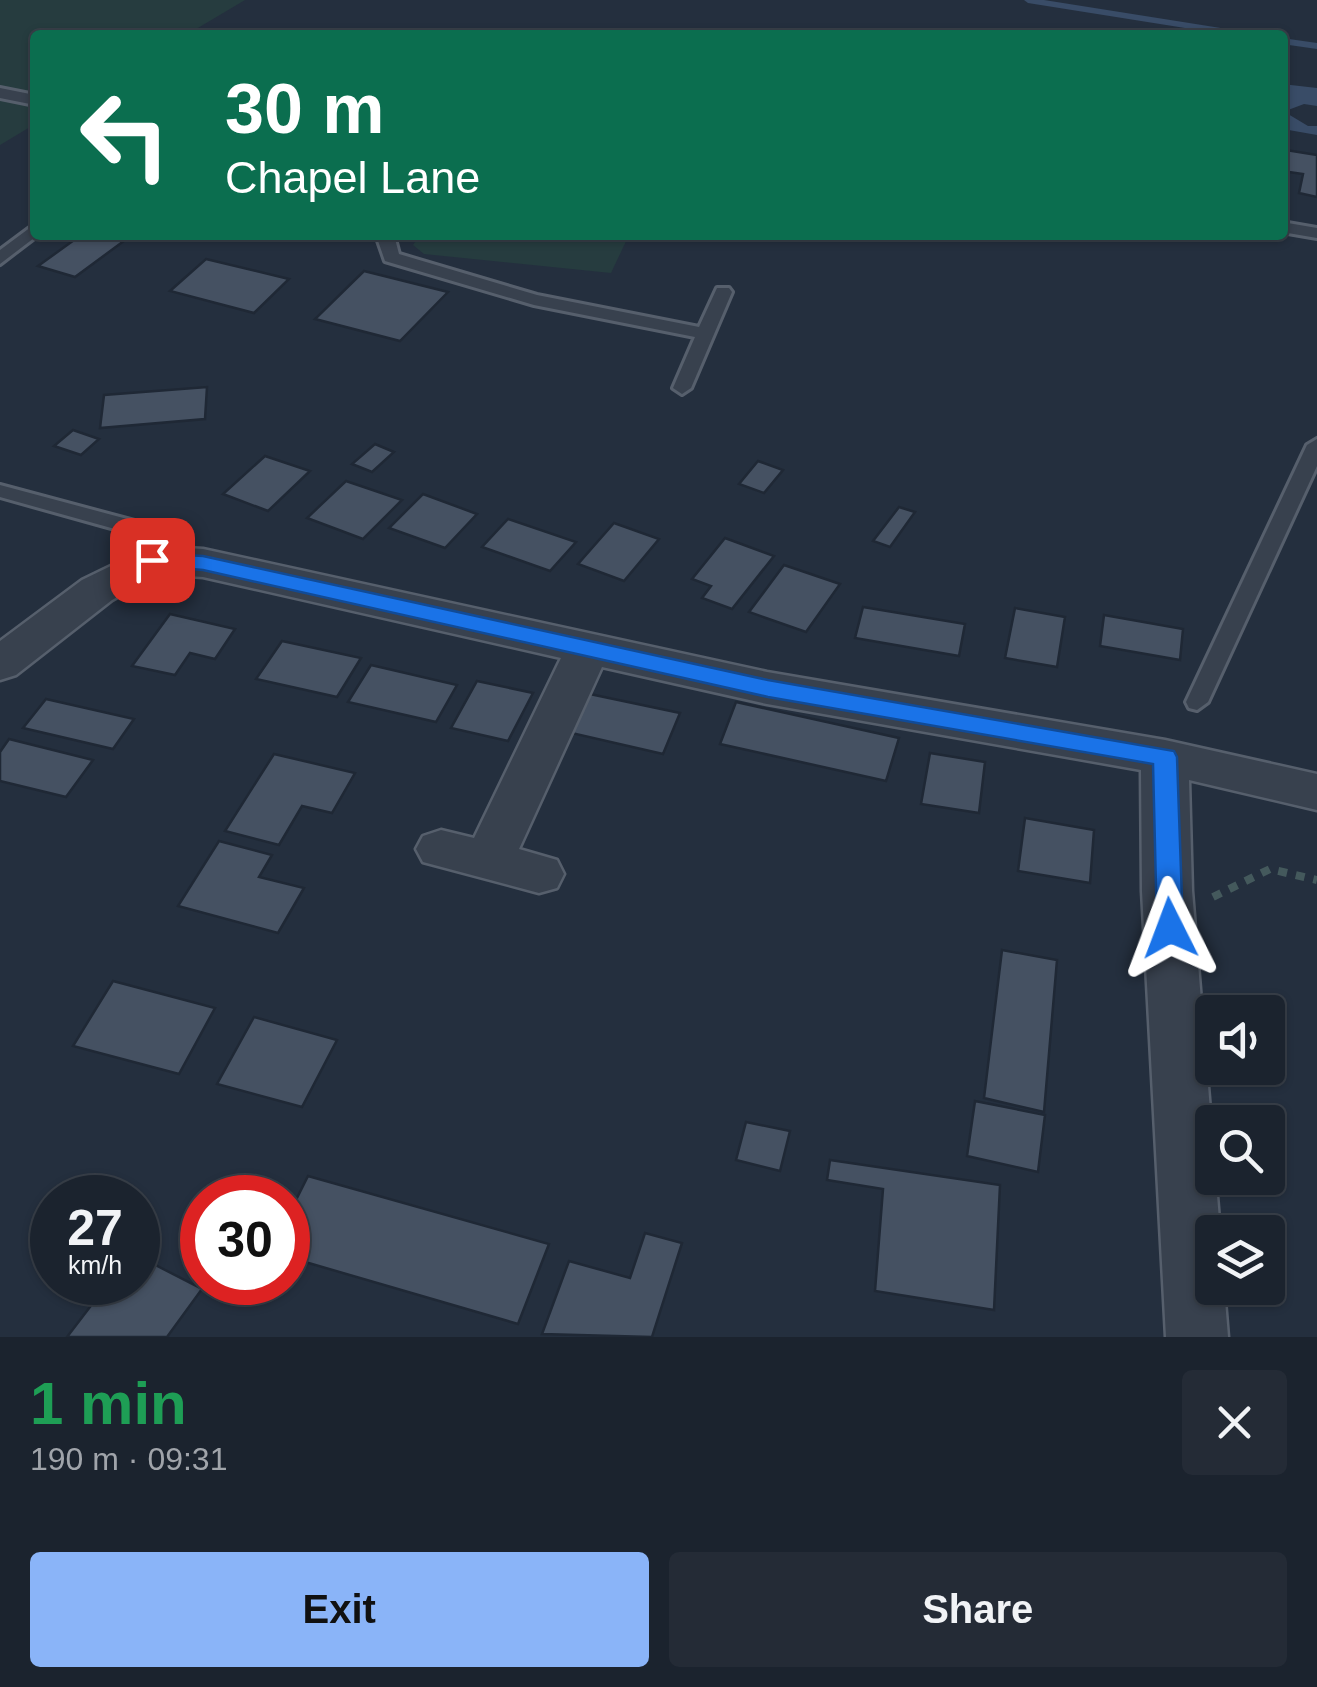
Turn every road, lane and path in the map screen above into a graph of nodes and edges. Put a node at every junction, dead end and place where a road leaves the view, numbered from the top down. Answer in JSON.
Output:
{"nodes":[{"id":1,"x":0,"y":93,"type":"edge"},
{"id":2,"x":30,"y":99,"type":"edge"},
{"id":3,"x":1288,"y":228,"type":"edge"},
{"id":4,"x":30,"y":233,"type":"edge"},
{"id":5,"x":1317,"y":233,"type":"edge"},
{"id":6,"x":386,"y":240,"type":"edge"},
{"id":7,"x":0,"y":259,"type":"edge"},
{"id":8,"x":724,"y":292,"type":"dead end"},
{"id":9,"x":706,"y":334,"type":"junction"},
{"id":10,"x":682,"y":388,"type":"dead end"},
{"id":11,"x":1317,"y":445,"type":"edge"},
{"id":12,"x":0,"y":491,"type":"edge"},
{"id":13,"x":169,"y":561,"type":"junction"},
{"id":14,"x":588,"y":648,"type":"junction"},
{"id":15,"x":0,"y":664,"type":"edge"},
{"id":16,"x":1198,"y":702,"type":"dead end"},
{"id":17,"x":1165,"y":757,"type":"junction"},
{"id":18,"x":1317,"y":792,"type":"edge"},
{"id":19,"x":440,"y":849,"type":"dead end"},
{"id":20,"x":489,"y":860,"type":"junction"},
{"id":21,"x":539,"y":874,"type":"dead end"},
{"id":22,"x":1317,"y":880,"type":"edge"},
{"id":23,"x":1168,"y":891,"type":"junction"},
{"id":24,"x":1197,"y":1337,"type":"edge"}],
"edges":[{"from":1,"to":2,"type":"lane"},
{"from":3,"to":5,"type":"lane"},
{"from":4,"to":7,"type":"lane"},
{"from":6,"to":9,"type":"lane"},
{"from":8,"to":9,"type":"lane"},
{"from":9,"to":10,"type":"lane"},
{"from":11,"to":16,"type":"lane"},
{"from":12,"to":13,"type":"lane"},
{"from":13,"to":14,"type":"street"},
{"from":13,"to":15,"type":"street"},
{"from":14,"to":17,"type":"street"},
{"from":14,"to":20,"type":"street"},
{"from":17,"to":18,"type":"street"},
{"from":17,"to":23,"type":"street"},
{"from":19,"to":20,"type":"street"},
{"from":20,"to":21,"type":"street"},
{"from":22,"to":23,"type":"path"},
{"from":23,"to":24,"type":"street"}]}
